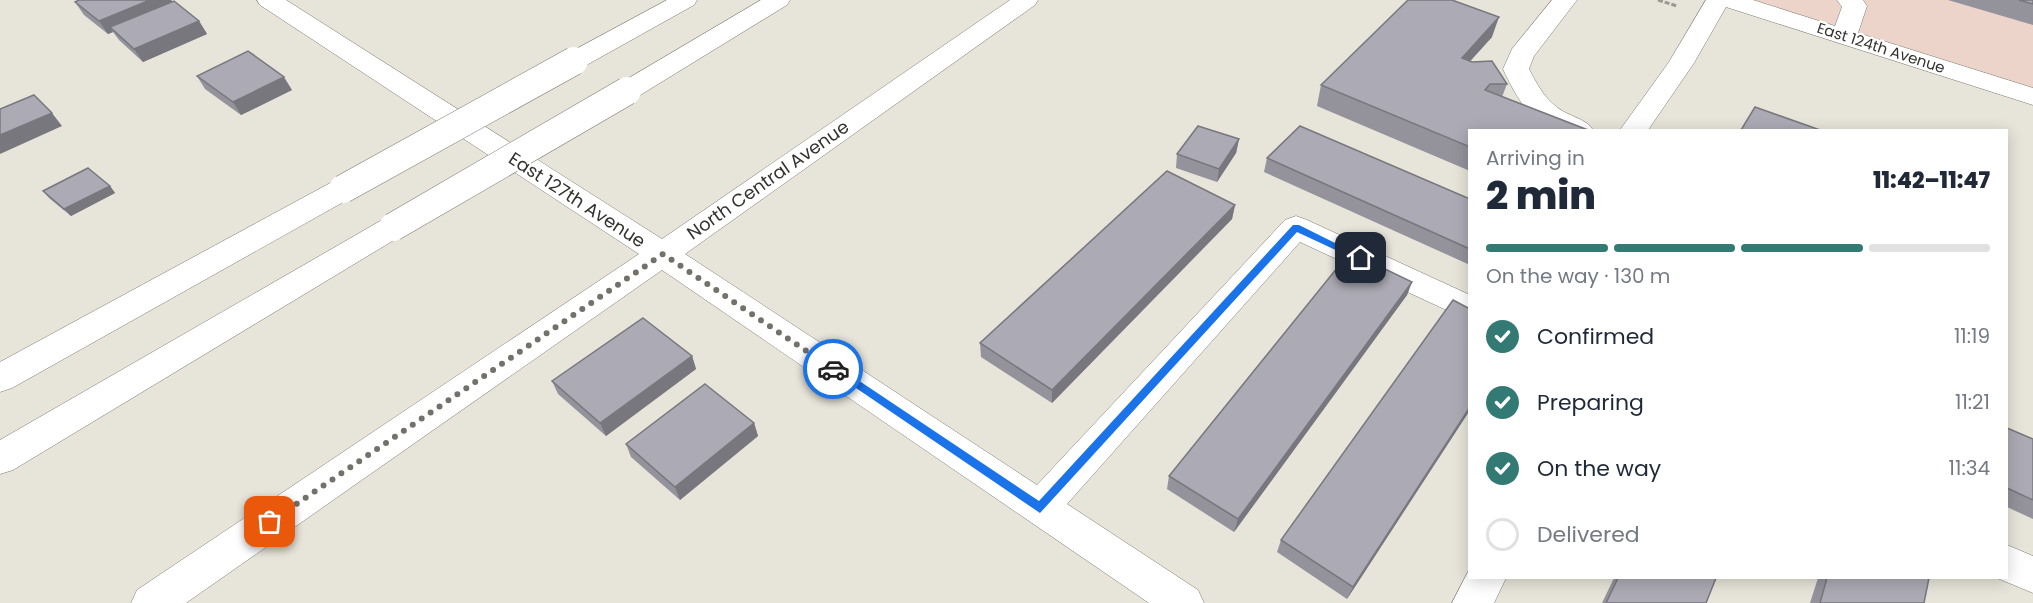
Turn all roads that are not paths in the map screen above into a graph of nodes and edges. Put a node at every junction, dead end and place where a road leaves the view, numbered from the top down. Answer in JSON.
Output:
{"nodes":[{"id":1,"x":269,"y":0,"type":"edge"},
{"id":2,"x":686,"y":0,"type":"edge"},
{"id":3,"x":778,"y":0,"type":"edge"},
{"id":4,"x":1026,"y":0,"type":"edge"},
{"id":5,"x":1565,"y":0,"type":"edge"},
{"id":6,"x":1718,"y":0,"type":"edge"},
{"id":7,"x":1728,"y":0,"type":"edge"},
{"id":8,"x":1852,"y":1,"type":"edge"},
{"id":9,"x":1844,"y":36,"type":"junction"},
{"id":10,"x":2033,"y":97,"type":"edge"},
{"id":11,"x":1576,"y":129,"type":"edge"},
{"id":12,"x":1635,"y":129,"type":"edge"},
{"id":13,"x":663,"y":254,"type":"junction"},
{"id":14,"x":1468,"y":308,"type":"edge"},
{"id":15,"x":0,"y":378,"type":"edge"},
{"id":16,"x":0,"y":459,"type":"edge"},
{"id":17,"x":1040,"y":508,"type":"junction"},
{"id":18,"x":2008,"y":563,"type":"edge"},
{"id":19,"x":2033,"y":575,"type":"edge"},
{"id":20,"x":1485,"y":579,"type":"edge"},
{"id":21,"x":152,"y":603,"type":"edge"},
{"id":22,"x":1183,"y":603,"type":"edge"},
{"id":23,"x":1473,"y":603,"type":"edge"}],
"edges":[{"from":1,"to":13,"type":"main road","name":"East 127th Avenue"},
{"from":2,"to":15,"type":"main road","bridge":true},
{"from":3,"to":16,"type":"main road","bridge":true},
{"from":4,"to":13,"type":"main road","name":"North Central Avenue"},
{"from":5,"to":11,"type":"main road"},
{"from":6,"to":12,"type":"main road"},
{"from":7,"to":9,"type":"main road","name":"East 124th Avenue"},
{"from":8,"to":9,"type":"main road"},
{"from":9,"to":10,"type":"main road","name":"East 124th Avenue"},
{"from":13,"to":17,"type":"main road","name":"East 127th Avenue"},
{"from":13,"to":21,"type":"main road","name":"North Central Avenue"},
{"from":14,"to":17,"type":"main road"},
{"from":17,"to":22,"type":"main road","name":"East 127th Avenue"},
{"from":18,"to":19,"type":"main road"},
{"from":20,"to":23,"type":"main road"}]}
